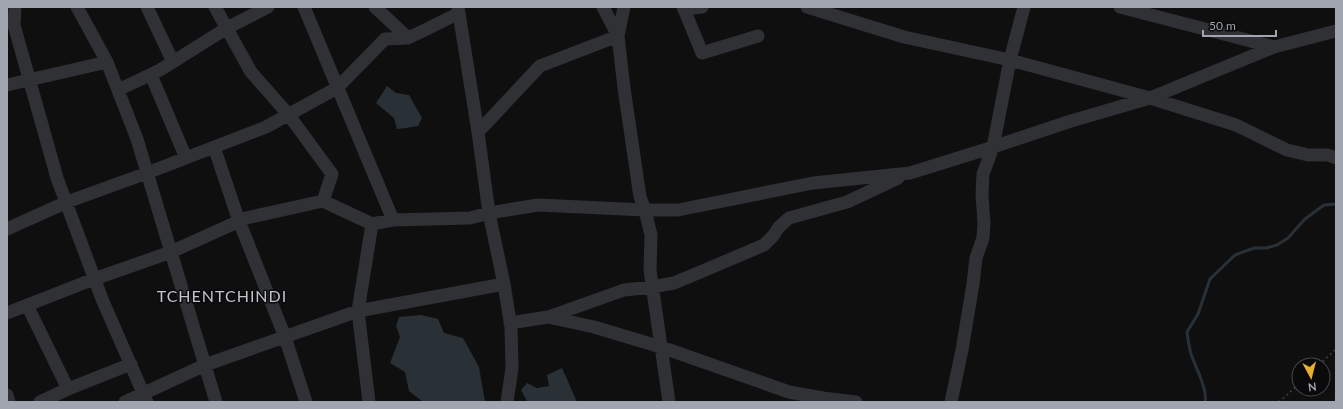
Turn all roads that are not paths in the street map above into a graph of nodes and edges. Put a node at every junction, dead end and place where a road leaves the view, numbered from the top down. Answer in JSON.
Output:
{"nodes":[{"id":1,"x":15,"y":7,"type":"edge"},
{"id":2,"x":76,"y":7,"type":"edge"},
{"id":3,"x":146,"y":7,"type":"edge"},
{"id":4,"x":215,"y":7,"type":"edge"},
{"id":5,"x":268,"y":7,"type":"edge"},
{"id":6,"x":304,"y":7,"type":"edge"},
{"id":7,"x":375,"y":7,"type":"edge"},
{"id":8,"x":603,"y":7,"type":"edge"},
{"id":9,"x":624,"y":7,"type":"edge"},
{"id":10,"x":702,"y":7,"type":"edge"},
{"id":11,"x":807,"y":7,"type":"edge"},
{"id":12,"x":1024,"y":7,"type":"edge"},
{"id":13,"x":1120,"y":7,"type":"edge"},
{"id":14,"x":683,"y":8,"type":"edge"},
{"id":15,"x":458,"y":10,"type":"edge"},
{"id":16,"x":830,"y":11,"type":"edge"},
{"id":17,"x":10,"y":23,"type":"edge"},
{"id":18,"x":227,"y":28,"type":"junction"},
{"id":19,"x":1336,"y":31,"type":"edge"},
{"id":20,"x":618,"y":36,"type":"junction"},
{"id":21,"x":758,"y":36,"type":"dead end"},
{"id":22,"x":408,"y":38,"type":"junction"},
{"id":23,"x":1274,"y":47,"type":"junction"},
{"id":24,"x":1010,"y":60,"type":"junction"},
{"id":25,"x":107,"y":62,"type":"junction"},
{"id":26,"x":173,"y":62,"type":"junction"},
{"id":27,"x":151,"y":75,"type":"junction"},
{"id":28,"x":29,"y":80,"type":"junction"},
{"id":29,"x":7,"y":85,"type":"edge"},
{"id":30,"x":337,"y":88,"type":"junction"},
{"id":31,"x":118,"y":90,"type":"junction"},
{"id":32,"x":1150,"y":98,"type":"junction"},
{"id":33,"x":288,"y":114,"type":"junction"},
{"id":34,"x":478,"y":132,"type":"junction"},
{"id":35,"x":214,"y":147,"type":"junction"},
{"id":36,"x":993,"y":147,"type":"junction"},
{"id":37,"x":186,"y":158,"type":"junction"},
{"id":38,"x":1336,"y":158,"type":"edge"},
{"id":39,"x":147,"y":173,"type":"junction"},
{"id":40,"x":910,"y":173,"type":"junction"},
{"id":41,"x":323,"y":201,"type":"junction"},
{"id":42,"x":67,"y":202,"type":"junction"},
{"id":43,"x":646,"y":210,"type":"junction"},
{"id":44,"x":489,"y":213,"type":"junction"},
{"id":45,"x":393,"y":220,"type":"junction"},
{"id":46,"x":238,"y":221,"type":"junction"},
{"id":47,"x":372,"y":224,"type":"junction"},
{"id":48,"x":7,"y":229,"type":"edge"},
{"id":49,"x":171,"y":252,"type":"junction"},
{"id":50,"x":94,"y":279,"type":"junction"},
{"id":51,"x":504,"y":284,"type":"junction"},
{"id":52,"x":652,"y":287,"type":"junction"},
{"id":53,"x":27,"y":305,"type":"junction"},
{"id":54,"x":358,"y":311,"type":"junction"},
{"id":55,"x":7,"y":313,"type":"edge"},
{"id":56,"x":548,"y":317,"type":"junction"},
{"id":57,"x":510,"y":323,"type":"junction"},
{"id":58,"x":284,"y":337,"type":"junction"},
{"id":59,"x":661,"y":347,"type":"junction"},
{"id":60,"x":131,"y":364,"type":"junction"},
{"id":61,"x":205,"y":366,"type":"junction"},
{"id":62,"x":68,"y":390,"type":"junction"},
{"id":63,"x":7,"y":395,"type":"edge"},
{"id":64,"x":145,"y":398,"type":"edge"},
{"id":65,"x":370,"y":401,"type":"edge"},
{"id":66,"x":9,"y":402,"type":"edge"},
{"id":67,"x":40,"y":402,"type":"edge"},
{"id":68,"x":125,"y":402,"type":"edge"},
{"id":69,"x":216,"y":402,"type":"edge"},
{"id":70,"x":306,"y":402,"type":"edge"},
{"id":71,"x":507,"y":402,"type":"edge"},
{"id":72,"x":669,"y":402,"type":"edge"},
{"id":73,"x":856,"y":402,"type":"edge"},
{"id":74,"x":951,"y":402,"type":"edge"}],
"edges":[{"from":1,"to":17,"type":"street"},
{"from":2,"to":25,"type":"street"},
{"from":3,"to":26,"type":"street"},
{"from":4,"to":18,"type":"street"},
{"from":5,"to":18,"type":"street"},
{"from":6,"to":30,"type":"street"},
{"from":7,"to":22,"type":"street"},
{"from":8,"to":20,"type":"street"},
{"from":9,"to":20,"type":"street"},
{"from":10,"to":14,"type":"street"},
{"from":11,"to":16,"type":"street"},
{"from":12,"to":24,"type":"street"},
{"from":13,"to":23,"type":"street"},
{"from":14,"to":21,"type":"street"},
{"from":15,"to":22,"type":"street"},
{"from":15,"to":34,"type":"street"},
{"from":16,"to":24,"type":"street"},
{"from":17,"to":28,"type":"street"},
{"from":18,"to":26,"type":"street"},
{"from":18,"to":33,"type":"street"},
{"from":19,"to":23,"type":"street"},
{"from":20,"to":34,"type":"street"},
{"from":20,"to":43,"type":"street"},
{"from":22,"to":30,"type":"street"},
{"from":23,"to":32,"type":"street"},
{"from":24,"to":32,"type":"street"},
{"from":24,"to":36,"type":"street"},
{"from":25,"to":28,"type":"street"},
{"from":25,"to":31,"type":"street"},
{"from":26,"to":27,"type":"street"},
{"from":27,"to":31,"type":"street"},
{"from":27,"to":37,"type":"street"},
{"from":28,"to":29,"type":"street"},
{"from":28,"to":42,"type":"street"},
{"from":30,"to":33,"type":"street"},
{"from":30,"to":45,"type":"street"},
{"from":31,"to":39,"type":"street"},
{"from":32,"to":36,"type":"street"},
{"from":32,"to":38,"type":"street"},
{"from":33,"to":35,"type":"street"},
{"from":33,"to":41,"type":"street"},
{"from":34,"to":44,"type":"street"},
{"from":35,"to":37,"type":"street"},
{"from":35,"to":46,"type":"street"},
{"from":36,"to":40,"type":"street"},
{"from":36,"to":74,"type":"street"},
{"from":37,"to":39,"type":"street"},
{"from":39,"to":42,"type":"street"},
{"from":39,"to":49,"type":"street"},
{"from":40,"to":43,"type":"street"},
{"from":40,"to":52,"type":"street"},
{"from":41,"to":46,"type":"street"},
{"from":41,"to":47,"type":"street"},
{"from":42,"to":48,"type":"street"},
{"from":42,"to":50,"type":"street"},
{"from":43,"to":44,"type":"street"},
{"from":43,"to":52,"type":"street"},
{"from":44,"to":45,"type":"street"},
{"from":44,"to":51,"type":"street"},
{"from":45,"to":47,"type":"street"},
{"from":46,"to":49,"type":"street"},
{"from":46,"to":58,"type":"street"},
{"from":47,"to":54,"type":"street"},
{"from":49,"to":50,"type":"street"},
{"from":49,"to":61,"type":"street"},
{"from":50,"to":53,"type":"street"},
{"from":50,"to":60,"type":"street"},
{"from":51,"to":54,"type":"street"},
{"from":51,"to":57,"type":"street"},
{"from":52,"to":56,"type":"street"},
{"from":52,"to":59,"type":"street"},
{"from":53,"to":55,"type":"street"},
{"from":53,"to":62,"type":"street"},
{"from":54,"to":58,"type":"street"},
{"from":54,"to":65,"type":"street"},
{"from":56,"to":57,"type":"street"},
{"from":56,"to":59,"type":"street"},
{"from":57,"to":71,"type":"street"},
{"from":58,"to":61,"type":"street"},
{"from":58,"to":70,"type":"street"},
{"from":59,"to":72,"type":"street"},
{"from":59,"to":73,"type":"street"},
{"from":60,"to":62,"type":"street"},
{"from":60,"to":64,"type":"street"},
{"from":61,"to":64,"type":"street"},
{"from":61,"to":69,"type":"street"},
{"from":62,"to":67,"type":"street"},
{"from":63,"to":66,"type":"street"},
{"from":64,"to":68,"type":"street"}]}
